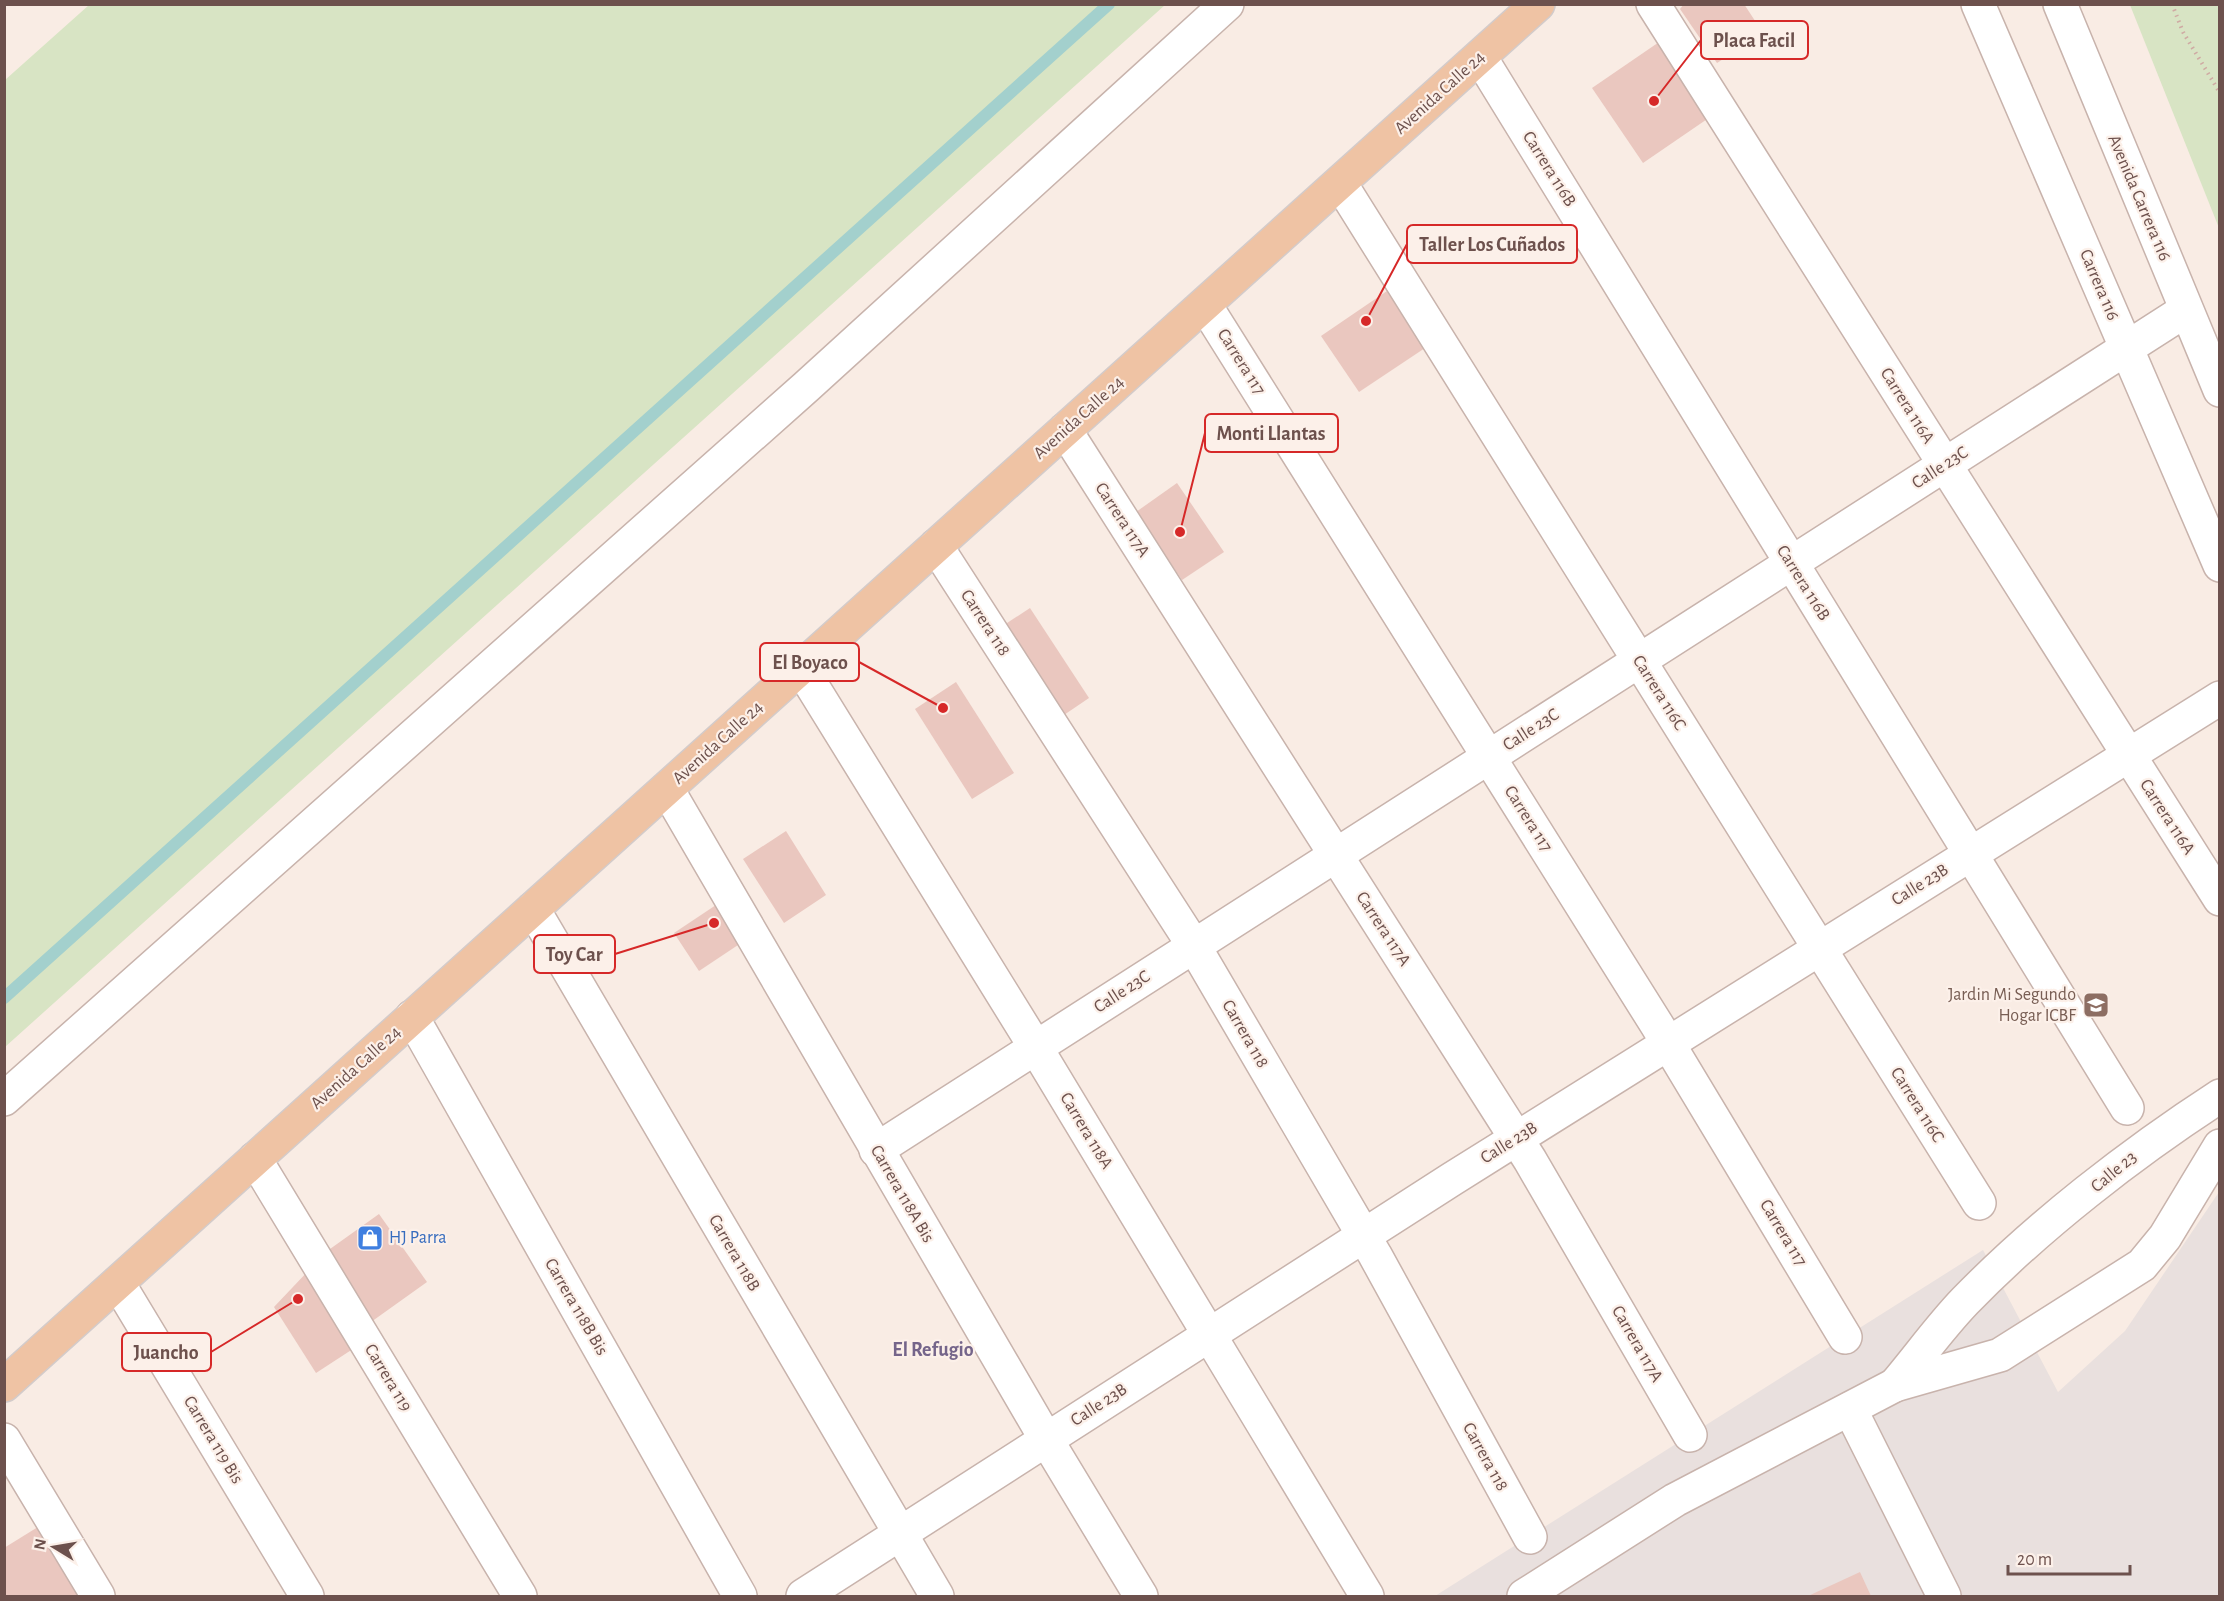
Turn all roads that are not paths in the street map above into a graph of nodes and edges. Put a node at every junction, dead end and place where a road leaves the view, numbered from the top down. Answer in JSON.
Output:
{"nodes":[{"id":1,"x":1227,"y":4,"type":"edge"},
{"id":2,"x":1538,"y":4,"type":"edge"},
{"id":3,"x":1653,"y":4,"type":"edge"},
{"id":4,"x":1978,"y":4,"type":"edge"},
{"id":5,"x":2060,"y":4,"type":"edge"},
{"id":6,"x":1480,"y":57,"type":"junction"},
{"id":7,"x":1340,"y":183,"type":"junction"},
{"id":8,"x":1205,"y":305,"type":"junction"},
{"id":9,"x":2186,"y":310,"type":"junction"},
{"id":10,"x":2126,"y":348,"type":"junction"},
{"id":11,"x":2220,"y":390,"type":"edge"},
{"id":12,"x":1065,"y":430,"type":"junction"},
{"id":13,"x":1944,"y":465,"type":"junction"},
{"id":14,"x":936,"y":546,"type":"junction"},
{"id":15,"x":1792,"y":563,"type":"junction"},
{"id":16,"x":2220,"y":565,"type":"edge"},
{"id":17,"x":1639,"y":661,"type":"junction"},
{"id":18,"x":801,"y":668,"type":"junction"},
{"id":19,"x":2220,"y":698,"type":"edge"},
{"id":20,"x":2128,"y":756,"type":"junction"},
{"id":21,"x":1489,"y":757,"type":"junction"},
{"id":22,"x":667,"y":789,"type":"junction"},
{"id":23,"x":1971,"y":854,"type":"junction"},
{"id":24,"x":1336,"y":856,"type":"junction"},
{"id":25,"x":2220,"y":899,"type":"edge"},
{"id":26,"x":533,"y":909,"type":"junction"},
{"id":27,"x":1194,"y":946,"type":"junction"},
{"id":28,"x":1820,"y":948,"type":"junction"},
{"id":29,"x":412,"y":1017,"type":"junction"},
{"id":30,"x":1668,"y":1043,"type":"junction"},
{"id":31,"x":1036,"y":1048,"type":"junction"},
{"id":32,"x":2220,"y":1096,"type":"edge"},
{"id":33,"x":4,"y":1099,"type":"edge"},
{"id":34,"x":2127,"y":1108,"type":"dead end"},
{"id":35,"x":1516,"y":1138,"type":"junction"},
{"id":36,"x":2220,"y":1146,"type":"edge"},
{"id":37,"x":876,"y":1150,"type":"junction"},
{"id":38,"x":255,"y":1159,"type":"junction"},
{"id":39,"x":1979,"y":1203,"type":"dead end"},
{"id":40,"x":1363,"y":1236,"type":"junction"},
{"id":41,"x":118,"y":1283,"type":"junction"},
{"id":42,"x":1210,"y":1335,"type":"junction"},
{"id":43,"x":1845,"y":1337,"type":"dead end"},
{"id":44,"x":4,"y":1385,"type":"edge"},
{"id":45,"x":1895,"y":1385,"type":"junction"},
{"id":46,"x":1850,"y":1409,"type":"junction"},
{"id":47,"x":1690,"y":1435,"type":"dead end"},
{"id":48,"x":1046,"y":1439,"type":"junction"},
{"id":49,"x":4,"y":1440,"type":"edge"},
{"id":50,"x":899,"y":1534,"type":"junction"},
{"id":51,"x":1530,"y":1537,"type":"dead end"},
{"id":52,"x":98,"y":1596,"type":"edge"},
{"id":53,"x":307,"y":1596,"type":"edge"},
{"id":54,"x":520,"y":1596,"type":"edge"},
{"id":55,"x":740,"y":1596,"type":"edge"},
{"id":56,"x":803,"y":1596,"type":"edge"},
{"id":57,"x":937,"y":1596,"type":"edge"},
{"id":58,"x":1140,"y":1596,"type":"edge"},
{"id":59,"x":1367,"y":1596,"type":"edge"},
{"id":60,"x":1524,"y":1596,"type":"edge"},
{"id":61,"x":1944,"y":1596,"type":"edge"}],
"edges":[{"from":1,"to":33,"type":"street"},
{"from":2,"to":6,"type":"main road","name":"Avenida Calle 24"},
{"from":3,"to":13,"type":"street","name":"Carrera 116A"},
{"from":4,"to":10,"type":"street","name":"Carrera 116"},
{"from":5,"to":9,"type":"street","name":"Avenida Carrera 116"},
{"from":6,"to":7,"type":"main road","name":"Avenida Calle 24"},
{"from":6,"to":15,"type":"street","name":"Carrera 116B"},
{"from":7,"to":8,"type":"main road","name":"Avenida Calle 24"},
{"from":7,"to":17,"type":"street","name":"Carrera 116C"},
{"from":8,"to":12,"type":"main road","name":"Avenida Calle 24"},
{"from":8,"to":21,"type":"street","name":"Carrera 117"},
{"from":9,"to":10,"type":"street","name":"Calle 23C"},
{"from":9,"to":11,"type":"street","name":"Avenida Carrera 116"},
{"from":10,"to":13,"type":"street","name":"Calle 23C"},
{"from":10,"to":16,"type":"street","name":"Carrera 116"},
{"from":12,"to":14,"type":"main road","name":"Avenida Calle 24"},
{"from":12,"to":24,"type":"street","name":"Carrera 117A"},
{"from":13,"to":15,"type":"street","name":"Calle 23C"},
{"from":13,"to":20,"type":"street","name":"Carrera 116A"},
{"from":14,"to":18,"type":"main road","name":"Avenida Calle 24"},
{"from":14,"to":27,"type":"street","name":"Carrera 118"},
{"from":15,"to":17,"type":"street","name":"Calle 23C"},
{"from":15,"to":23,"type":"street","name":"Carrera 116B"},
{"from":17,"to":21,"type":"street","name":"Calle 23C"},
{"from":17,"to":28,"type":"street","name":"Carrera 116C"},
{"from":18,"to":22,"type":"main road","name":"Avenida Calle 24"},
{"from":18,"to":31,"type":"street","name":"Carrera 118A"},
{"from":19,"to":20,"type":"street","name":"Calle 23B"},
{"from":20,"to":23,"type":"street","name":"Calle 23B"},
{"from":20,"to":25,"type":"street","name":"Carrera 116A"},
{"from":21,"to":24,"type":"street","name":"Calle 23C"},
{"from":21,"to":30,"type":"street","name":"Carrera 117"},
{"from":22,"to":26,"type":"main road","name":"Avenida Calle 24"},
{"from":22,"to":37,"type":"street","name":"Carrera 118A Bis"},
{"from":23,"to":28,"type":"street","name":"Calle 23B"},
{"from":23,"to":34,"type":"street","name":"Carrera 116B"},
{"from":24,"to":27,"type":"street","name":"Calle 23C"},
{"from":24,"to":35,"type":"street","name":"Carrera 117A"},
{"from":26,"to":29,"type":"main road","name":"Avenida Calle 24"},
{"from":26,"to":50,"type":"street","name":"Carrera 118B"},
{"from":27,"to":31,"type":"street","name":"Calle 23C"},
{"from":27,"to":40,"type":"street","name":"Carrera 118"},
{"from":28,"to":30,"type":"street","name":"Calle 23B"},
{"from":28,"to":39,"type":"street","name":"Carrera 116C"},
{"from":29,"to":38,"type":"main road","name":"Avenida Calle 24"},
{"from":29,"to":55,"type":"street","name":"Carrera 118B Bis"},
{"from":30,"to":35,"type":"street","name":"Calle 23B"},
{"from":30,"to":43,"type":"street","name":"Carrera 117"},
{"from":31,"to":37,"type":"street","name":"Calle 23C"},
{"from":31,"to":42,"type":"street","name":"Carrera 118A"},
{"from":32,"to":45,"type":"street","name":"Calle 23"},
{"from":35,"to":40,"type":"street","name":"Calle 23B"},
{"from":35,"to":47,"type":"street","name":"Carrera 117A"},
{"from":36,"to":45,"type":"street"},
{"from":37,"to":48,"type":"street","name":"Carrera 118A Bis"},
{"from":38,"to":41,"type":"main road","name":"Avenida Calle 24"},
{"from":38,"to":54,"type":"street","name":"Carrera 119"},
{"from":40,"to":42,"type":"street","name":"Calle 23B"},
{"from":40,"to":51,"type":"street","name":"Carrera 118"},
{"from":41,"to":44,"type":"main road","name":"Avenida Calle 24"},
{"from":41,"to":53,"type":"street","name":"Carrera 119 Bis"},
{"from":42,"to":48,"type":"street","name":"Calle 23B"},
{"from":42,"to":59,"type":"street","name":"Carrera 118A"},
{"from":45,"to":46,"type":"street"},
{"from":46,"to":60,"type":"street"},
{"from":46,"to":61,"type":"street"},
{"from":48,"to":50,"type":"street","name":"Calle 23B"},
{"from":48,"to":58,"type":"street","name":"Carrera 118A Bis"},
{"from":49,"to":52,"type":"street"},
{"from":50,"to":56,"type":"street","name":"Calle 23B"},
{"from":50,"to":57,"type":"street","name":"Carrera 118B"}]}
